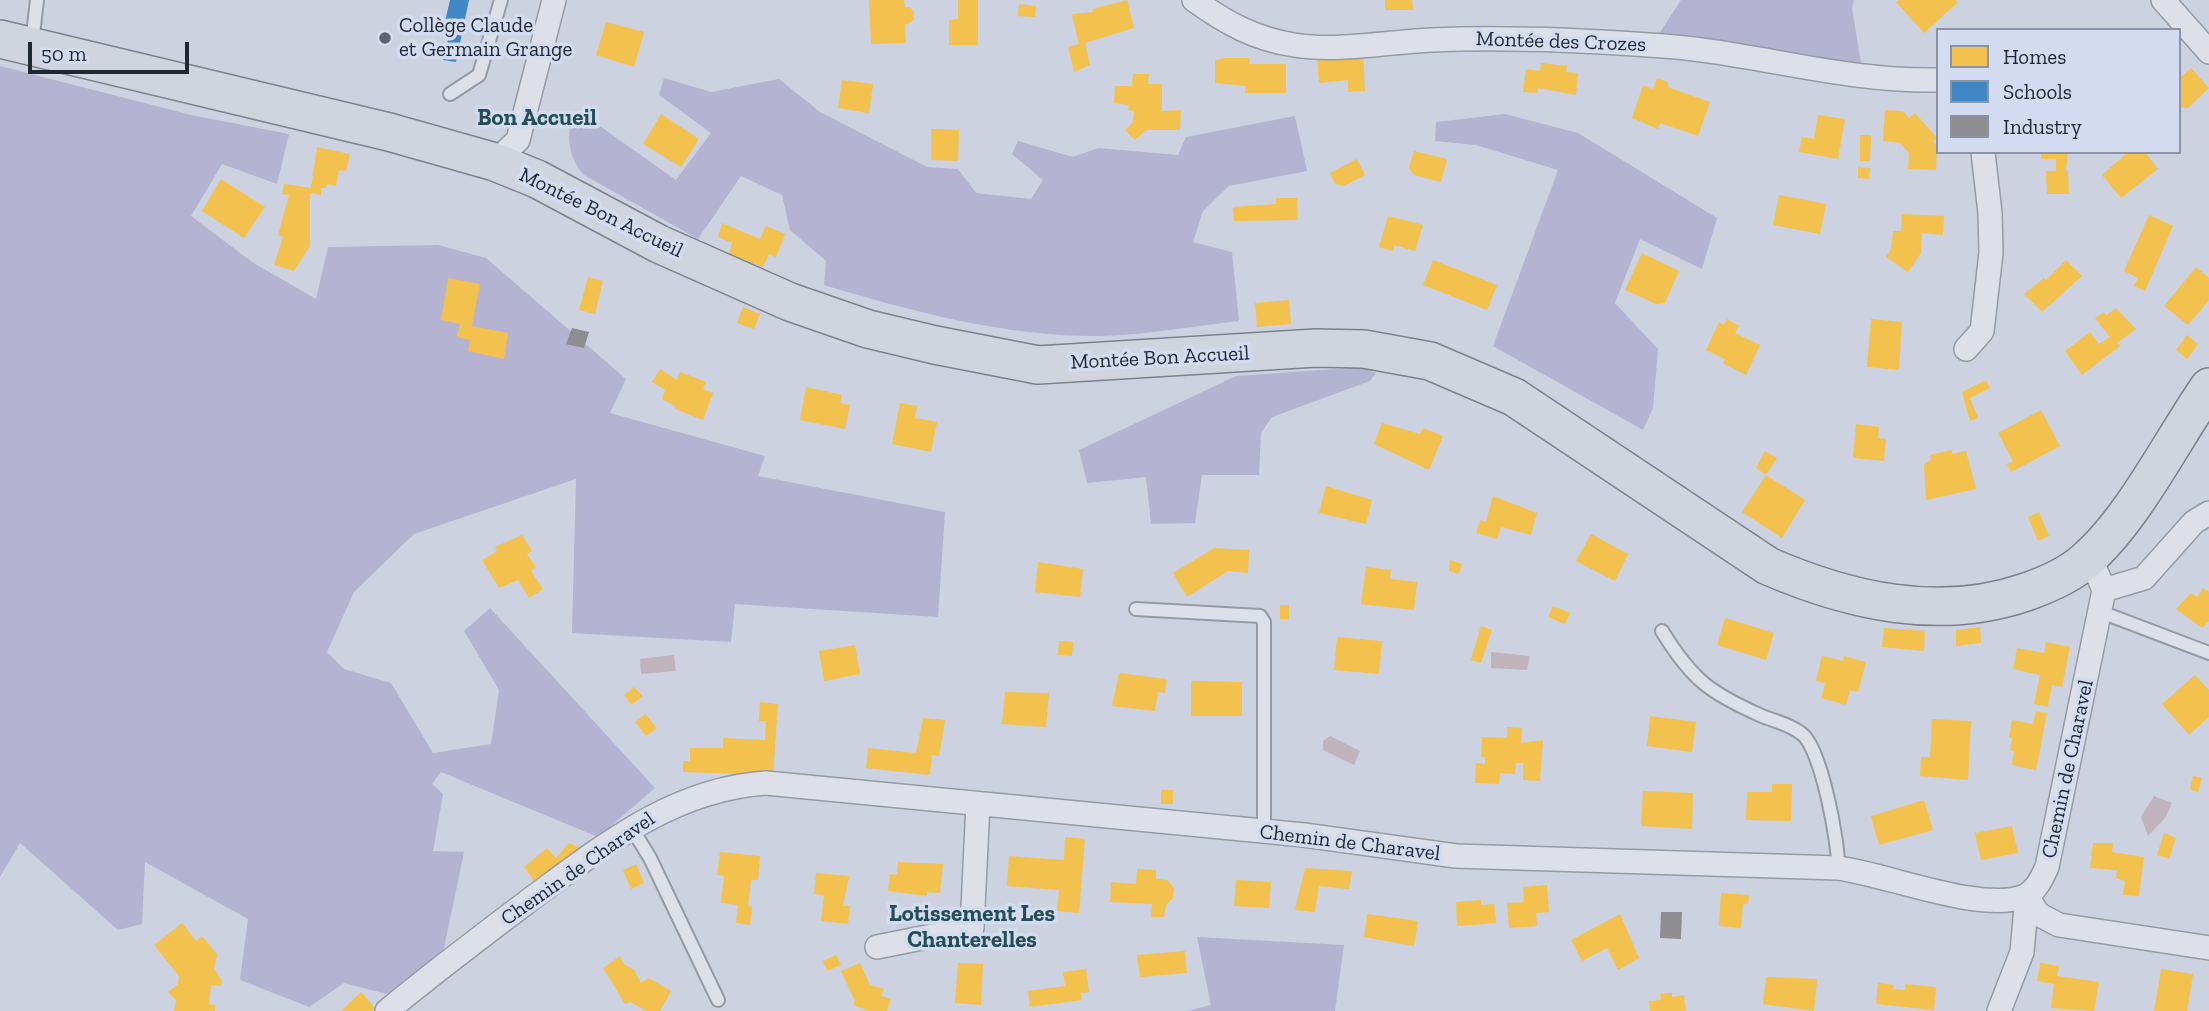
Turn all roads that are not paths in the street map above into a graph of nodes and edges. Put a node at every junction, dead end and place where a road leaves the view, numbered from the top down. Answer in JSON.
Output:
{"nodes":[{"id":1,"x":37,"y":0,"type":"edge"},
{"id":2,"x":501,"y":0,"type":"edge"},
{"id":3,"x":554,"y":0,"type":"edge"},
{"id":4,"x":1194,"y":0,"type":"edge"},
{"id":5,"x":2163,"y":0,"type":"edge"},
{"id":6,"x":545,"y":11,"type":"edge"},
{"id":7,"x":2181,"y":28,"type":"edge"},
{"id":8,"x":16,"y":43,"type":"edge"},
{"id":9,"x":2209,"y":52,"type":"edge"},
{"id":10,"x":1936,"y":80,"type":"edge"},
{"id":11,"x":450,"y":94,"type":"dead end"},
{"id":12,"x":1983,"y":154,"type":"edge"},
{"id":13,"x":495,"y":162,"type":"junction"},
{"id":14,"x":1966,"y":349,"type":"dead end"},
{"id":15,"x":2209,"y":387,"type":"edge"},
{"id":16,"x":2209,"y":513,"type":"edge"},
{"id":17,"x":2097,"y":588,"type":"junction"},
{"id":18,"x":1136,"y":609,"type":"dead end"},
{"id":19,"x":1662,"y":631,"type":"dead end"},
{"id":20,"x":2209,"y":653,"type":"edge"},
{"id":21,"x":978,"y":804,"type":"junction"},
{"id":22,"x":631,"y":827,"type":"junction"},
{"id":23,"x":1264,"y":832,"type":"junction"},
{"id":24,"x":1838,"y":867,"type":"junction"},
{"id":25,"x":2027,"y":896,"type":"junction"},
{"id":26,"x":877,"y":947,"type":"dead end"},
{"id":27,"x":2209,"y":948,"type":"edge"},
{"id":28,"x":718,"y":1000,"type":"dead end"},
{"id":29,"x":387,"y":1011,"type":"edge"},
{"id":30,"x":1999,"y":1011,"type":"edge"}],
"edges":[{"from":1,"to":8,"type":"lane"},
{"from":2,"to":11,"type":"lane"},
{"from":3,"to":6,"type":"street"},
{"from":4,"to":10,"type":"street","name":"Montée des Crozes"},
{"from":5,"to":7,"type":"street"},
{"from":6,"to":13,"type":"street"},
{"from":7,"to":9,"type":"street"},
{"from":8,"to":13,"type":"main road","name":"Montée Bon Accueil"},
{"from":12,"to":14,"type":"street"},
{"from":13,"to":17,"type":"main road","name":"Montée Bon Accueil"},
{"from":15,"to":17,"type":"main road","name":"Montée Bon Accueil"},
{"from":16,"to":17,"type":"street"},
{"from":17,"to":20,"type":"lane"},
{"from":17,"to":25,"type":"street","name":"Chemin de Charavel"},
{"from":18,"to":23,"type":"lane"},
{"from":19,"to":24,"type":"lane"},
{"from":21,"to":22,"type":"street","name":"Chemin de Charavel"},
{"from":21,"to":23,"type":"street","name":"Chemin de Charavel"},
{"from":21,"to":26,"type":"street"},
{"from":22,"to":28,"type":"lane"},
{"from":22,"to":29,"type":"street","name":"Chemin de Charavel"},
{"from":23,"to":24,"type":"street","name":"Chemin de Charavel"},
{"from":24,"to":25,"type":"street","name":"Chemin de Charavel"},
{"from":25,"to":27,"type":"street"},
{"from":25,"to":30,"type":"street"}]}
